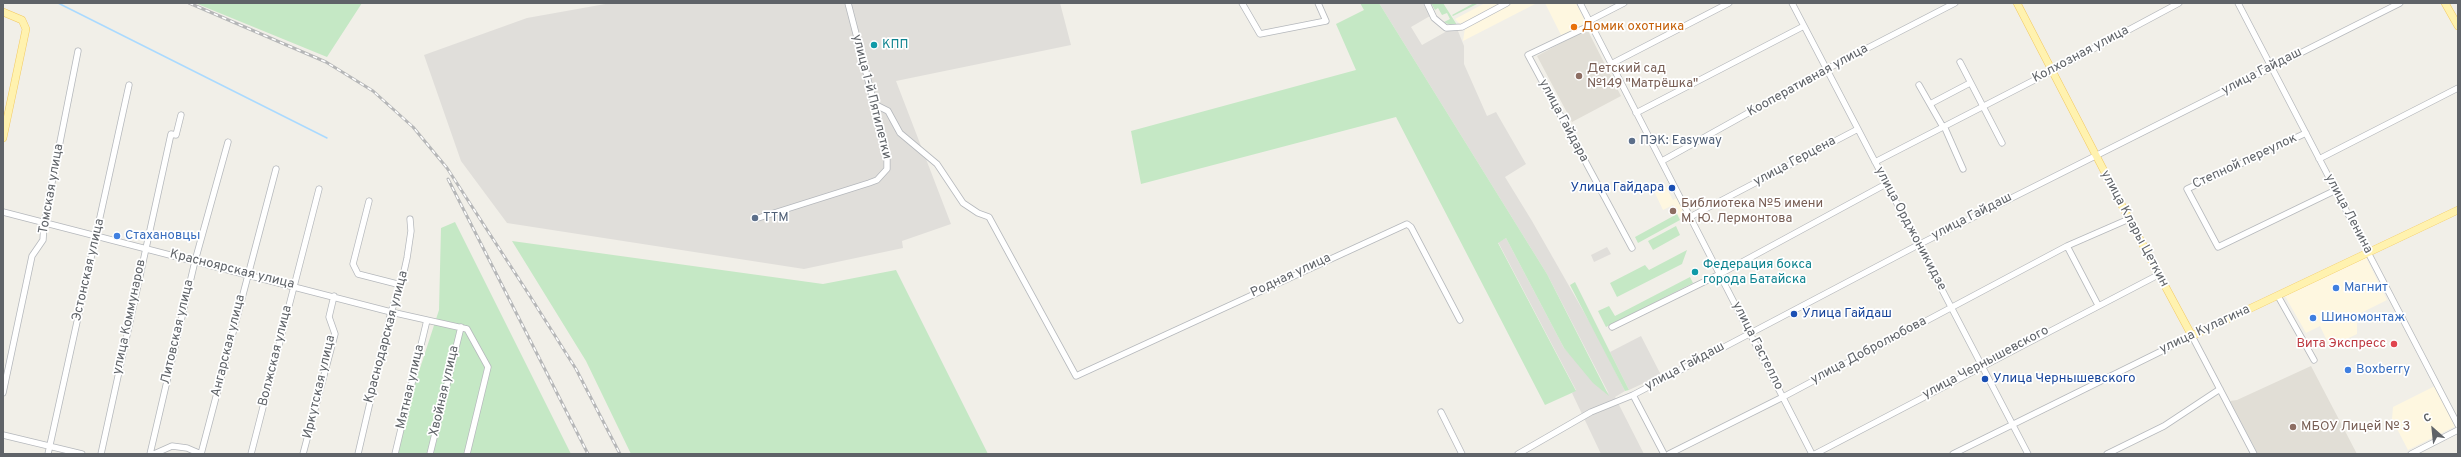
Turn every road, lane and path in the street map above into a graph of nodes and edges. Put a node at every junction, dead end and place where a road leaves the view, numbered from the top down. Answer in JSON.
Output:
{"nodes":[{"id":1,"x":848,"y":3,"type":"edge"},
{"id":2,"x":1242,"y":3,"type":"edge"},
{"id":3,"x":1318,"y":3,"type":"edge"},
{"id":4,"x":1427,"y":3,"type":"edge"},
{"id":5,"x":1507,"y":3,"type":"edge"},
{"id":6,"x":1580,"y":3,"type":"edge"},
{"id":7,"x":1624,"y":3,"type":"edge"},
{"id":8,"x":1729,"y":3,"type":"edge"},
{"id":9,"x":1792,"y":3,"type":"edge"},
{"id":10,"x":1955,"y":3,"type":"edge"},
{"id":11,"x":2017,"y":3,"type":"edge"},
{"id":12,"x":2179,"y":3,"type":"edge"},
{"id":13,"x":2238,"y":3,"type":"edge"},
{"id":14,"x":2400,"y":3,"type":"edge"},
{"id":15,"x":2445,"y":3,"type":"edge"},
{"id":16,"x":3,"y":12,"type":"edge"},
{"id":17,"x":1590,"y":23,"type":"junction"},
{"id":18,"x":1804,"y":26,"type":"junction"},
{"id":19,"x":2458,"y":26,"type":"edge"},
{"id":20,"x":78,"y":51,"type":"dead end"},
{"id":21,"x":1960,"y":62,"type":"dead end"},
{"id":22,"x":1611,"y":64,"type":"junction"},
{"id":23,"x":2272,"y":68,"type":"junction"},
{"id":24,"x":1827,"y":69,"type":"junction"},
{"id":25,"x":2052,"y":71,"type":"junction"},
{"id":26,"x":1970,"y":83,"type":"junction"},
{"id":27,"x":129,"y":85,"type":"dead end"},
{"id":28,"x":1919,"y":85,"type":"dead end"},
{"id":29,"x":2458,"y":88,"type":"edge"},
{"id":30,"x":874,"y":104,"type":"junction"},
{"id":31,"x":1930,"y":104,"type":"junction"},
{"id":32,"x":1982,"y":106,"type":"junction"},
{"id":33,"x":1636,"y":113,"type":"junction"},
{"id":34,"x":181,"y":115,"type":"dead end"},
{"id":35,"x":1943,"y":126,"type":"junction"},
{"id":36,"x":1858,"y":129,"type":"junction"},
{"id":37,"x":2306,"y":133,"type":"junction"},
{"id":38,"x":3,"y":138,"type":"edge"},
{"id":39,"x":228,"y":142,"type":"dead end"},
{"id":40,"x":2002,"y":143,"type":"dead end"},
{"id":41,"x":2095,"y":155,"type":"junction"},
{"id":42,"x":2319,"y":159,"type":"junction"},
{"id":43,"x":1662,"y":161,"type":"junction"},
{"id":44,"x":1875,"y":162,"type":"junction"},
{"id":45,"x":276,"y":169,"type":"dead end"},
{"id":46,"x":1963,"y":169,"type":"dead end"},
{"id":47,"x":1886,"y":184,"type":"junction"},
{"id":48,"x":319,"y":189,"type":"dead end"},
{"id":49,"x":2336,"y":190,"type":"junction"},
{"id":50,"x":369,"y":201,"type":"dead end"},
{"id":51,"x":2458,"y":210,"type":"edge"},
{"id":52,"x":3,"y":212,"type":"edge"},
{"id":53,"x":1690,"y":216,"type":"junction"},
{"id":54,"x":410,"y":219,"type":"dead end"},
{"id":55,"x":755,"y":219,"type":"dead end"},
{"id":56,"x":2128,"y":219,"type":"junction"},
{"id":57,"x":44,"y":223,"type":"junction"},
{"id":58,"x":97,"y":236,"type":"junction"},
{"id":59,"x":1918,"y":245,"type":"junction"},
{"id":60,"x":2067,"y":246,"type":"junction"},
{"id":61,"x":144,"y":248,"type":"junction"},
{"id":62,"x":1632,"y":248,"type":"dead end"},
{"id":63,"x":2367,"y":251,"type":"junction"},
{"id":64,"x":195,"y":261,"type":"junction"},
{"id":65,"x":247,"y":274,"type":"junction"},
{"id":66,"x":1720,"y":274,"type":"junction"},
{"id":67,"x":2158,"y":275,"type":"junction"},
{"id":68,"x":294,"y":285,"type":"junction"},
{"id":69,"x":401,"y":285,"type":"junction"},
{"id":70,"x":334,"y":296,"type":"junction"},
{"id":71,"x":2278,"y":296,"type":"junction"},
{"id":72,"x":2098,"y":305,"type":"junction"},
{"id":73,"x":1951,"y":307,"type":"junction"},
{"id":74,"x":391,"y":312,"type":"junction"},
{"id":75,"x":427,"y":320,"type":"junction"},
{"id":76,"x":1460,"y":320,"type":"dead end"},
{"id":77,"x":460,"y":327,"type":"junction"},
{"id":78,"x":1612,"y":327,"type":"dead end"},
{"id":79,"x":1750,"y":332,"type":"junction"},
{"id":80,"x":2192,"y":336,"type":"junction"},
{"id":81,"x":2314,"y":360,"type":"dead end"},
{"id":82,"x":1982,"y":365,"type":"junction"},
{"id":83,"x":2220,"y":389,"type":"junction"},
{"id":84,"x":3,"y":393,"type":"edge"},
{"id":85,"x":1633,"y":394,"type":"junction"},
{"id":86,"x":1782,"y":397,"type":"junction"},
{"id":87,"x":1441,"y":412,"type":"dead end"},
{"id":88,"x":2012,"y":423,"type":"junction"},
{"id":89,"x":2458,"y":425,"type":"edge"},
{"id":90,"x":2458,"y":430,"type":"edge"},
{"id":91,"x":3,"y":435,"type":"edge"},
{"id":92,"x":49,"y":447,"type":"junction"},
{"id":93,"x":48,"y":454,"type":"edge"},
{"id":94,"x":82,"y":454,"type":"edge"},
{"id":95,"x":101,"y":454,"type":"edge"},
{"id":96,"x":150,"y":454,"type":"edge"},
{"id":97,"x":154,"y":454,"type":"edge"},
{"id":98,"x":201,"y":454,"type":"edge"},
{"id":99,"x":251,"y":454,"type":"edge"},
{"id":100,"x":303,"y":454,"type":"edge"},
{"id":101,"x":358,"y":454,"type":"edge"},
{"id":102,"x":395,"y":454,"type":"edge"},
{"id":103,"x":430,"y":454,"type":"edge"},
{"id":104,"x":467,"y":454,"type":"edge"},
{"id":105,"x":1462,"y":454,"type":"edge"},
{"id":106,"x":1518,"y":454,"type":"edge"},
{"id":107,"x":1664,"y":454,"type":"edge"},
{"id":108,"x":1669,"y":454,"type":"edge"},
{"id":109,"x":1814,"y":454,"type":"edge"},
{"id":110,"x":1953,"y":454,"type":"edge"},
{"id":111,"x":2028,"y":454,"type":"edge"},
{"id":112,"x":2108,"y":454,"type":"edge"},
{"id":113,"x":2254,"y":454,"type":"edge"},
{"id":114,"x":2411,"y":454,"type":"edge"}],
"edges":[{"from":1,"to":30,"type":"street","name":"улица 1-й Пятилетки"},
{"from":2,"to":3,"type":"street"},
{"from":4,"to":5,"type":"street"},
{"from":6,"to":17,"type":"street","name":"улица Гастелло"},
{"from":7,"to":17,"type":"street"},
{"from":8,"to":22,"type":"street"},
{"from":9,"to":18,"type":"street","name":"улица Орджоникидзе"},
{"from":10,"to":24,"type":"street","name":"Кооперативная улица"},
{"from":11,"to":25,"type":"main road","name":"улица Клары Цеткин"},
{"from":12,"to":25,"type":"street","name":"Колхозная улица"},
{"from":13,"to":23,"type":"street","name":"улица Ленина"},
{"from":14,"to":23,"type":"street","name":"улица Гайдаш"},
{"from":15,"to":19,"type":"main road"},
{"from":16,"to":38,"type":"main road"},
{"from":17,"to":22,"type":"street","name":"улица Гастелло"},
{"from":17,"to":62,"type":"street","name":"улица Гайдара"},
{"from":18,"to":24,"type":"street","name":"улица Орджоникидзе"},
{"from":18,"to":33,"type":"street"},
{"from":20,"to":57,"type":"street","name":"Томская улица"},
{"from":21,"to":26,"type":"street"},
{"from":22,"to":33,"type":"street","name":"улица Гастелло"},
{"from":23,"to":37,"type":"street","name":"улица Ленина"},
{"from":23,"to":41,"type":"street","name":"улица Гайдаш"},
{"from":24,"to":36,"type":"street","name":"улица Орджоникидзе"},
{"from":24,"to":43,"type":"street","name":"Кооперативная улица"},
{"from":25,"to":32,"type":"street","name":"Колхозная улица"},
{"from":25,"to":41,"type":"main road","name":"улица Клары Цеткин"},
{"from":26,"to":31,"type":"street"},
{"from":26,"to":32,"type":"street"},
{"from":27,"to":58,"type":"street","name":"Эстонская улица"},
{"from":28,"to":31,"type":"street"},
{"from":29,"to":42,"type":"street"},
{"from":30,"to":55,"type":"street","name":"улица 1-й Пятилетки"},
{"from":30,"to":76,"type":"street","name":"Родная улица"},
{"from":31,"to":35,"type":"street"},
{"from":32,"to":35,"type":"street","name":"Колхозная улица"},
{"from":32,"to":40,"type":"street"},
{"from":33,"to":43,"type":"street","name":"улица Гастелло"},
{"from":34,"to":61,"type":"street","name":"улица Коммунаров"},
{"from":35,"to":44,"type":"street","name":"Колхозная улица"},
{"from":35,"to":46,"type":"street"},
{"from":36,"to":44,"type":"street","name":"улица Орджоникидзе"},
{"from":36,"to":53,"type":"street","name":"улица Герцена"},
{"from":37,"to":42,"type":"street","name":"улица Ленина"},
{"from":37,"to":49,"type":"street","name":"Степной переулок"},
{"from":39,"to":64,"type":"street","name":"Литовская улица"},
{"from":41,"to":56,"type":"main road","name":"улица Клары Цеткин"},
{"from":41,"to":59,"type":"street","name":"улица Гайдаш"},
{"from":42,"to":49,"type":"street","name":"улица Ленина"},
{"from":43,"to":53,"type":"street","name":"улица Гастелло"},
{"from":44,"to":47,"type":"street","name":"улица Орджоникидзе"},
{"from":45,"to":65,"type":"street","name":"Ангарская улица"},
{"from":47,"to":59,"type":"street","name":"улица Орджоникидзе"},
{"from":47,"to":66,"type":"street"},
{"from":48,"to":68,"type":"street","name":"Волжская улица"},
{"from":49,"to":63,"type":"street","name":"улица Ленина"},
{"from":50,"to":69,"type":"street"},
{"from":51,"to":63,"type":"main road","name":"улица Кулагина"},
{"from":52,"to":57,"type":"street","name":"Красноярская улица"},
{"from":53,"to":66,"type":"street","name":"улица Гастелло"},
{"from":54,"to":69,"type":"street","name":"Краснодарская улица"},
{"from":56,"to":60,"type":"street","name":"улица Добролюбова"},
{"from":56,"to":67,"type":"main road","name":"улица Клары Цеткин"},
{"from":57,"to":58,"type":"street","name":"Красноярская улица"},
{"from":57,"to":84,"type":"street","name":"Томская улица"},
{"from":58,"to":61,"type":"street","name":"Красноярская улица"},
{"from":58,"to":92,"type":"street","name":"Эстонская улица"},
{"from":59,"to":73,"type":"street","name":"улица Орджоникидзе"},
{"from":59,"to":79,"type":"street","name":"улица Гайдаш"},
{"from":60,"to":72,"type":"street"},
{"from":60,"to":73,"type":"street","name":"улица Добролюбова"},
{"from":61,"to":64,"type":"street","name":"Красноярская улица"},
{"from":61,"to":95,"type":"street","name":"улица Коммунаров"},
{"from":63,"to":71,"type":"main road","name":"улица Кулагина"},
{"from":63,"to":89,"type":"street","name":"улица Ленина"},
{"from":64,"to":65,"type":"street","name":"Красноярская улица"},
{"from":64,"to":96,"type":"street","name":"Литовская улица"},
{"from":65,"to":68,"type":"street","name":"Красноярская улица"},
{"from":65,"to":98,"type":"street","name":"Ангарская улица"},
{"from":66,"to":78,"type":"street"},
{"from":66,"to":79,"type":"street","name":"улица Гастелло"},
{"from":67,"to":72,"type":"street","name":"улица Чернышевского"},
{"from":67,"to":80,"type":"main road","name":"улица Клары Цеткин"},
{"from":68,"to":70,"type":"street","name":"Красноярская улица"},
{"from":68,"to":99,"type":"street","name":"Волжская улица"},
{"from":69,"to":74,"type":"street","name":"Краснодарская улица"},
{"from":70,"to":74,"type":"street","name":"Красноярская улица"},
{"from":70,"to":100,"type":"street","name":"Иркутская улица"},
{"from":71,"to":80,"type":"main road","name":"улица Кулагина"},
{"from":71,"to":81,"type":"street"},
{"from":72,"to":82,"type":"street","name":"улица Чернышевского"},
{"from":73,"to":82,"type":"street","name":"улица Орджоникидзе"},
{"from":73,"to":86,"type":"street","name":"улица Добролюбова"},
{"from":74,"to":75,"type":"street","name":"Красноярская улица"},
{"from":74,"to":101,"type":"street","name":"Краснодарская улица"},
{"from":75,"to":77,"type":"street","name":"Красноярская улица"},
{"from":75,"to":102,"type":"street","name":"Мятная улица"},
{"from":77,"to":103,"type":"street","name":"Хвойная улица"},
{"from":77,"to":104,"type":"street","name":"Красноярская улица"},
{"from":79,"to":85,"type":"street","name":"улица Гайдаш"},
{"from":79,"to":86,"type":"street","name":"улица Гастелло"},
{"from":80,"to":83,"type":"street","name":"улица Клары Цеткин"},
{"from":80,"to":88,"type":"street","name":"улица Кулагина"},
{"from":82,"to":88,"type":"street","name":"улица Орджоникидзе"},
{"from":82,"to":109,"type":"street","name":"улица Чернышевского"},
{"from":83,"to":112,"type":"street"},
{"from":83,"to":113,"type":"street","name":"улица Клары Цеткин"},
{"from":85,"to":106,"type":"street","name":"улица Гайдаш"},
{"from":85,"to":107,"type":"street"},
{"from":86,"to":108,"type":"street","name":"улица Добролюбова"},
{"from":86,"to":109,"type":"street","name":"улица Гастелло"},
{"from":87,"to":105,"type":"street"},
{"from":88,"to":110,"type":"street","name":"улица Кулагина"},
{"from":88,"to":111,"type":"street","name":"улица Орджоникидзе"},
{"from":90,"to":114,"type":"street"},
{"from":91,"to":92,"type":"street"},
{"from":92,"to":93,"type":"street","name":"Эстонская улица"},
{"from":92,"to":94,"type":"street"},
{"from":97,"to":98,"type":"street"}]}
